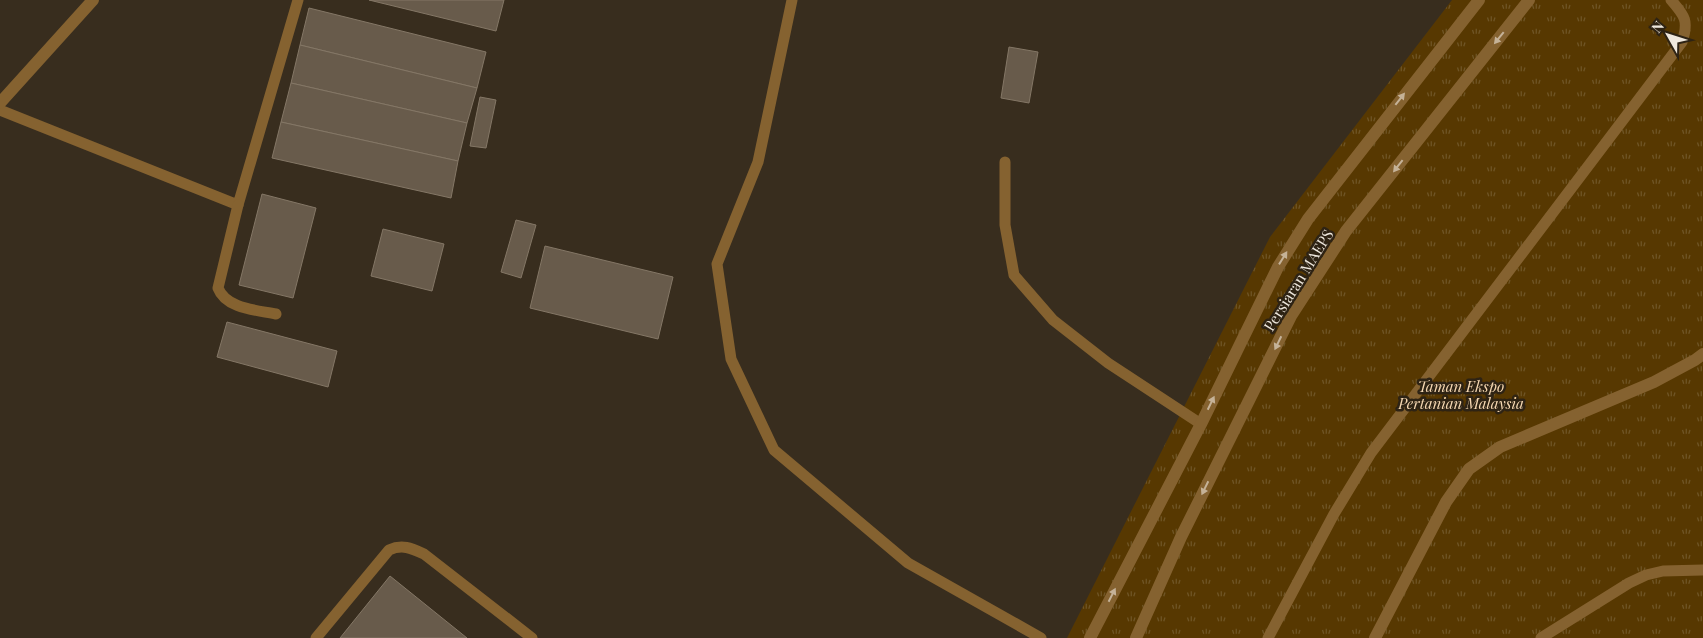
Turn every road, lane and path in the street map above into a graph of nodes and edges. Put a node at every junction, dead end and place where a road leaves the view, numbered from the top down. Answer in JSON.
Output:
{"nodes":[{"id":1,"x":93,"y":0,"type":"edge"},
{"id":2,"x":298,"y":0,"type":"edge"},
{"id":3,"x":792,"y":0,"type":"edge"},
{"id":4,"x":1479,"y":0,"type":"edge"},
{"id":5,"x":1529,"y":0,"type":"edge"},
{"id":6,"x":1671,"y":0,"type":"edge"},
{"id":7,"x":0,"y":103,"type":"edge"},
{"id":8,"x":0,"y":110,"type":"edge"},
{"id":9,"x":1005,"y":162,"type":"dead end"},
{"id":10,"x":238,"y":205,"type":"junction"},
{"id":11,"x":276,"y":314,"type":"dead end"},
{"id":12,"x":1703,"y":354,"type":"edge"},
{"id":13,"x":1201,"y":424,"type":"junction"},
{"id":14,"x":1703,"y":570,"type":"edge"},
{"id":15,"x":316,"y":638,"type":"edge"},
{"id":16,"x":532,"y":638,"type":"edge"},
{"id":17,"x":1041,"y":638,"type":"edge"},
{"id":18,"x":1090,"y":638,"type":"edge"},
{"id":19,"x":1136,"y":638,"type":"edge"},
{"id":20,"x":1268,"y":638,"type":"edge"},
{"id":21,"x":1375,"y":638,"type":"edge"},
{"id":22,"x":1541,"y":638,"type":"edge"}],
"edges":[{"from":1,"to":7,"type":"street"},
{"from":2,"to":10,"type":"lane"},
{"from":3,"to":17,"type":"lane"},
{"from":13,"to":4,"type":"street","name":"Persiaran MAEPS","one_way":true},
{"from":5,"to":19,"type":"street","name":"Persiaran MAEPS","one_way":true},
{"from":6,"to":20,"type":"lane"},
{"from":8,"to":10,"type":"lane"},
{"from":9,"to":13,"type":"lane"},
{"from":10,"to":11,"type":"lane"},
{"from":12,"to":21,"type":"street"},
{"from":18,"to":13,"type":"street","name":"Persiaran MAEPS","one_way":true},
{"from":14,"to":22,"type":"lane"},
{"from":15,"to":16,"type":"lane"}]}
